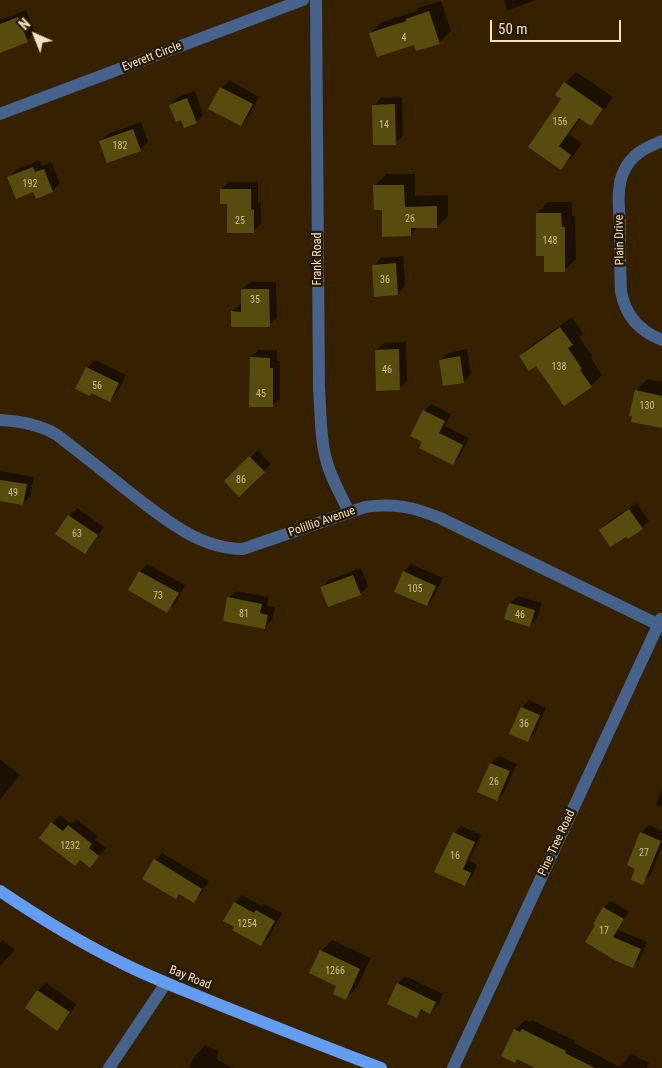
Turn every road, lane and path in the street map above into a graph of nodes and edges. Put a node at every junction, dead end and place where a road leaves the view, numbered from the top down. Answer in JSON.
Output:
{"nodes":[{"id":1,"x":303,"y":0,"type":"edge"},
{"id":2,"x":316,"y":0,"type":"edge"},
{"id":3,"x":0,"y":114,"type":"edge"},
{"id":4,"x":662,"y":140,"type":"edge"},
{"id":5,"x":662,"y":340,"type":"edge"},
{"id":6,"x":0,"y":420,"type":"edge"},
{"id":7,"x":349,"y":512,"type":"junction"},
{"id":8,"x":660,"y":622,"type":"edge"},
{"id":9,"x":0,"y":891,"type":"edge"},
{"id":10,"x":166,"y":983,"type":"junction"},
{"id":11,"x":109,"y":1068,"type":"edge"},
{"id":12,"x":380,"y":1068,"type":"edge"},
{"id":13,"x":452,"y":1068,"type":"edge"}],
"edges":[{"from":1,"to":3,"type":"street","name":"Everett Circle"},
{"from":2,"to":7,"type":"street","name":"Frank Road"},
{"from":4,"to":5,"type":"street","name":"Plain Drive"},
{"from":6,"to":7,"type":"street","name":"Polillio Avenue"},
{"from":7,"to":8,"type":"street","name":"Polillio Avenue"},
{"from":8,"to":13,"type":"street","name":"Pine Tree Road"},
{"from":9,"to":10,"type":"main road","name":"Bay Road"},
{"from":10,"to":11,"type":"street"},
{"from":10,"to":12,"type":"main road","name":"Bay Road"}]}
